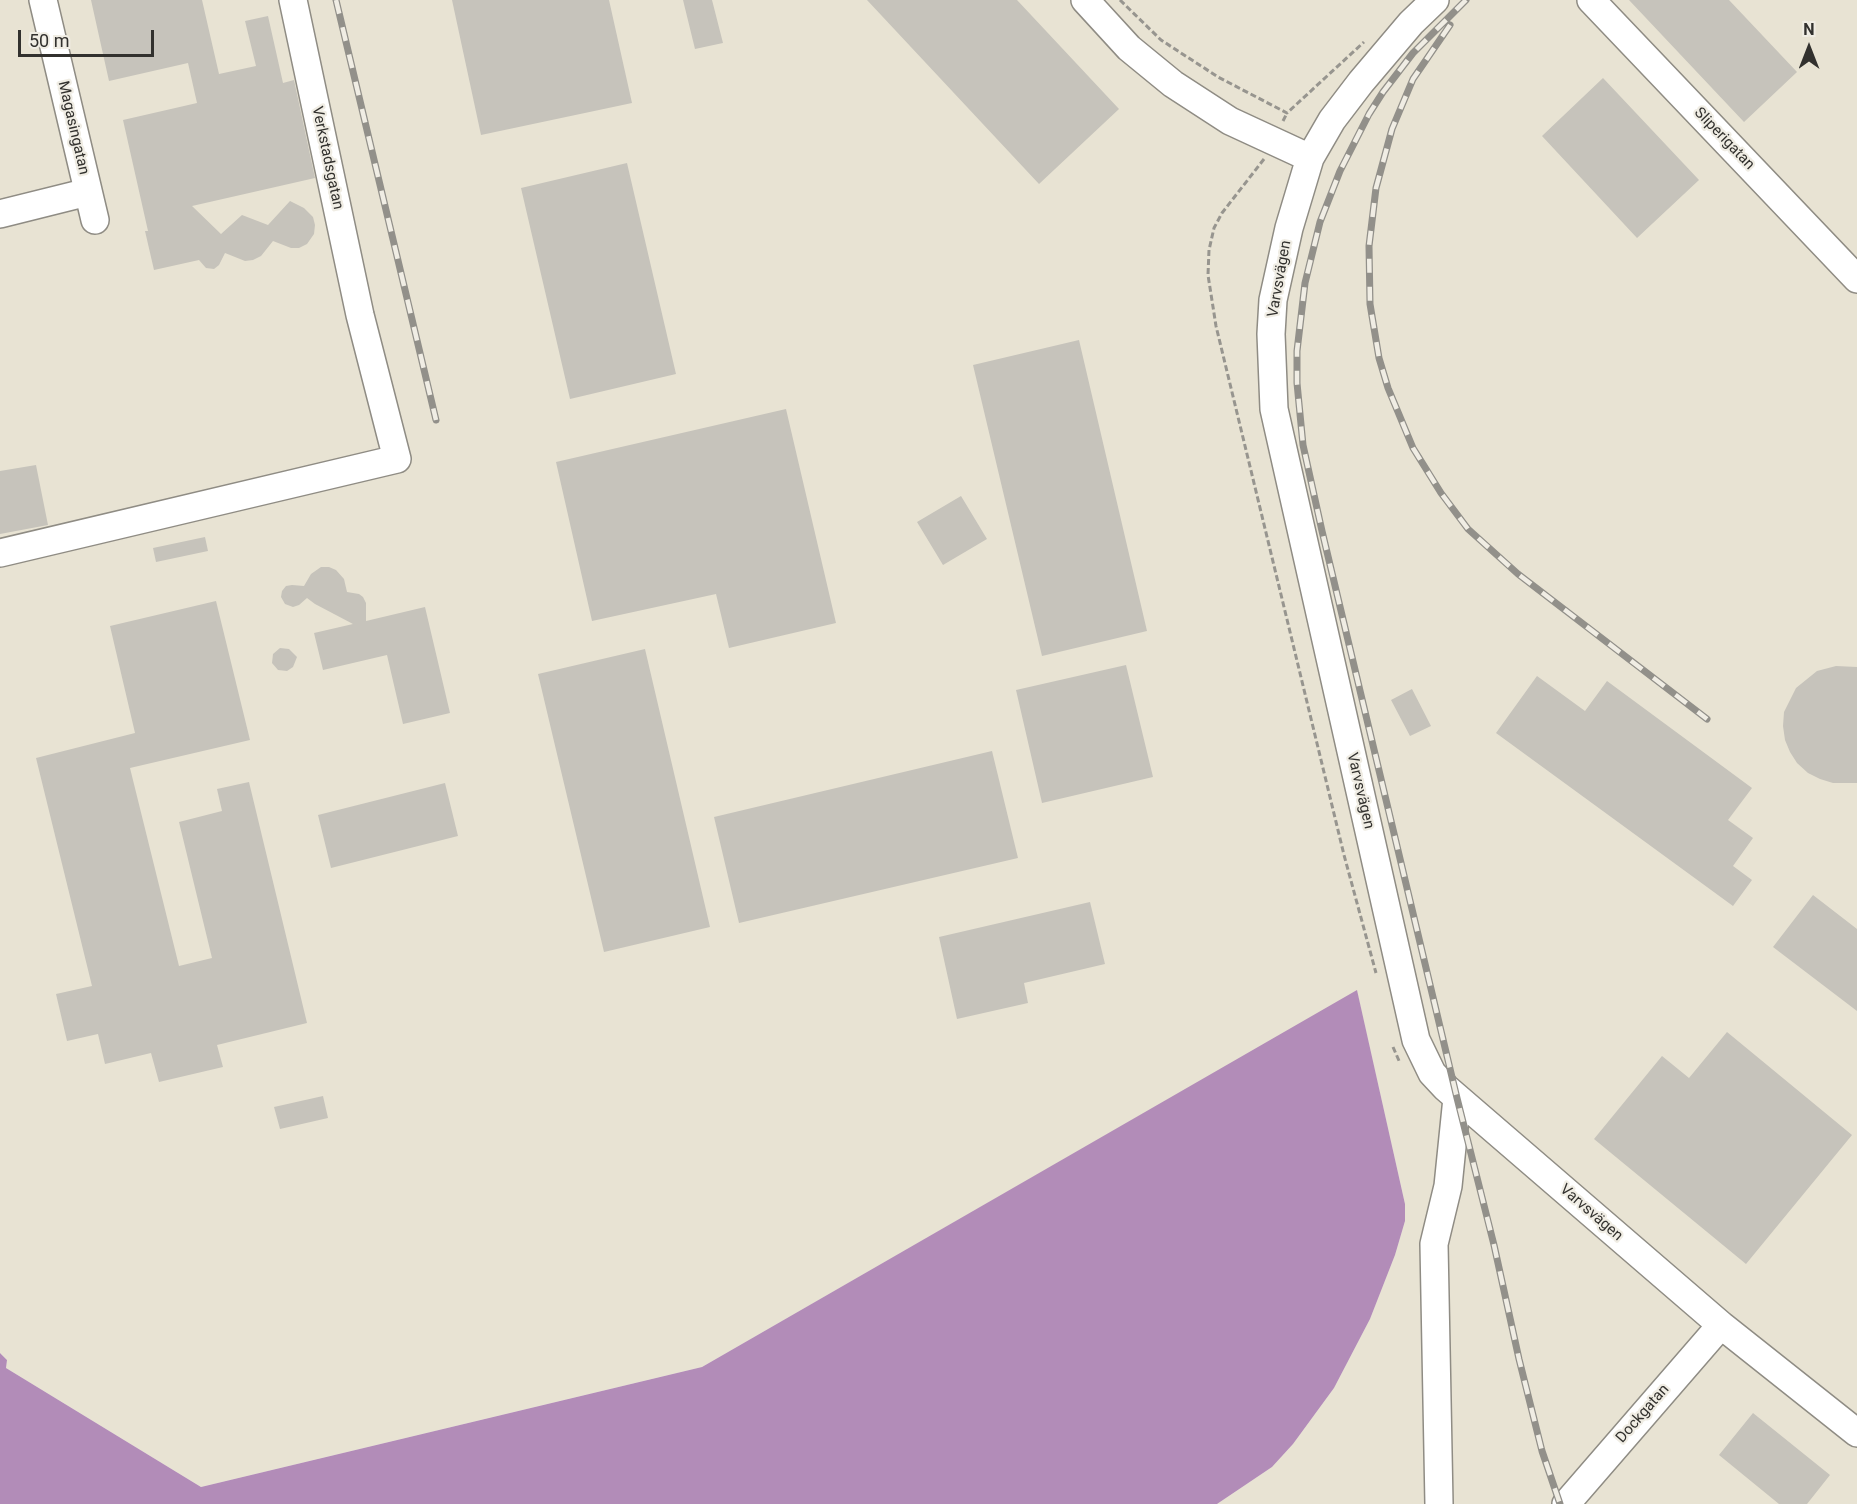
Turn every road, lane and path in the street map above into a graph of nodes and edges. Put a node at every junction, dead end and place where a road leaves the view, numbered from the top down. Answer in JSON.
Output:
{"nodes":[{"id":1,"x":44,"y":0,"type":"edge"},
{"id":2,"x":293,"y":0,"type":"edge"},
{"id":3,"x":1085,"y":0,"type":"edge"},
{"id":4,"x":1120,"y":0,"type":"edge"},
{"id":5,"x":1435,"y":0,"type":"edge"},
{"id":6,"x":1591,"y":0,"type":"edge"},
{"id":7,"x":1369,"y":36,"type":"dead end"},
{"id":8,"x":1310,"y":158,"type":"junction"},
{"id":9,"x":88,"y":192,"type":"junction"},
{"id":10,"x":0,"y":214,"type":"edge"},
{"id":11,"x":95,"y":220,"type":"dead end"},
{"id":12,"x":1857,"y":279,"type":"edge"},
{"id":13,"x":0,"y":553,"type":"edge"},
{"id":14,"x":1457,"y":1098,"type":"junction"},
{"id":15,"x":1720,"y":1325,"type":"junction"},
{"id":16,"x":1857,"y":1433,"type":"edge"},
{"id":17,"x":1439,"y":1504,"type":"edge"},
{"id":18,"x":1566,"y":1504,"type":"edge"}],
"edges":[{"from":1,"to":9,"type":"street","name":"Magasingatan"},
{"from":2,"to":13,"type":"street","name":"Verkstadsgatan"},
{"from":3,"to":8,"type":"street"},
{"from":4,"to":7,"type":"path"},
{"from":5,"to":8,"type":"street","name":"Varvsvägen"},
{"from":6,"to":12,"type":"street","name":"Sliperigatan"},
{"from":8,"to":14,"type":"street","name":"Varvsvägen"},
{"from":9,"to":10,"type":"street"},
{"from":9,"to":11,"type":"street","name":"Magasingatan"},
{"from":14,"to":15,"type":"street","name":"Varvsvägen"},
{"from":14,"to":17,"type":"street"},
{"from":15,"to":16,"type":"street","name":"Varvsvägen"},
{"from":15,"to":18,"type":"street","name":"Dockgatan"}]}
